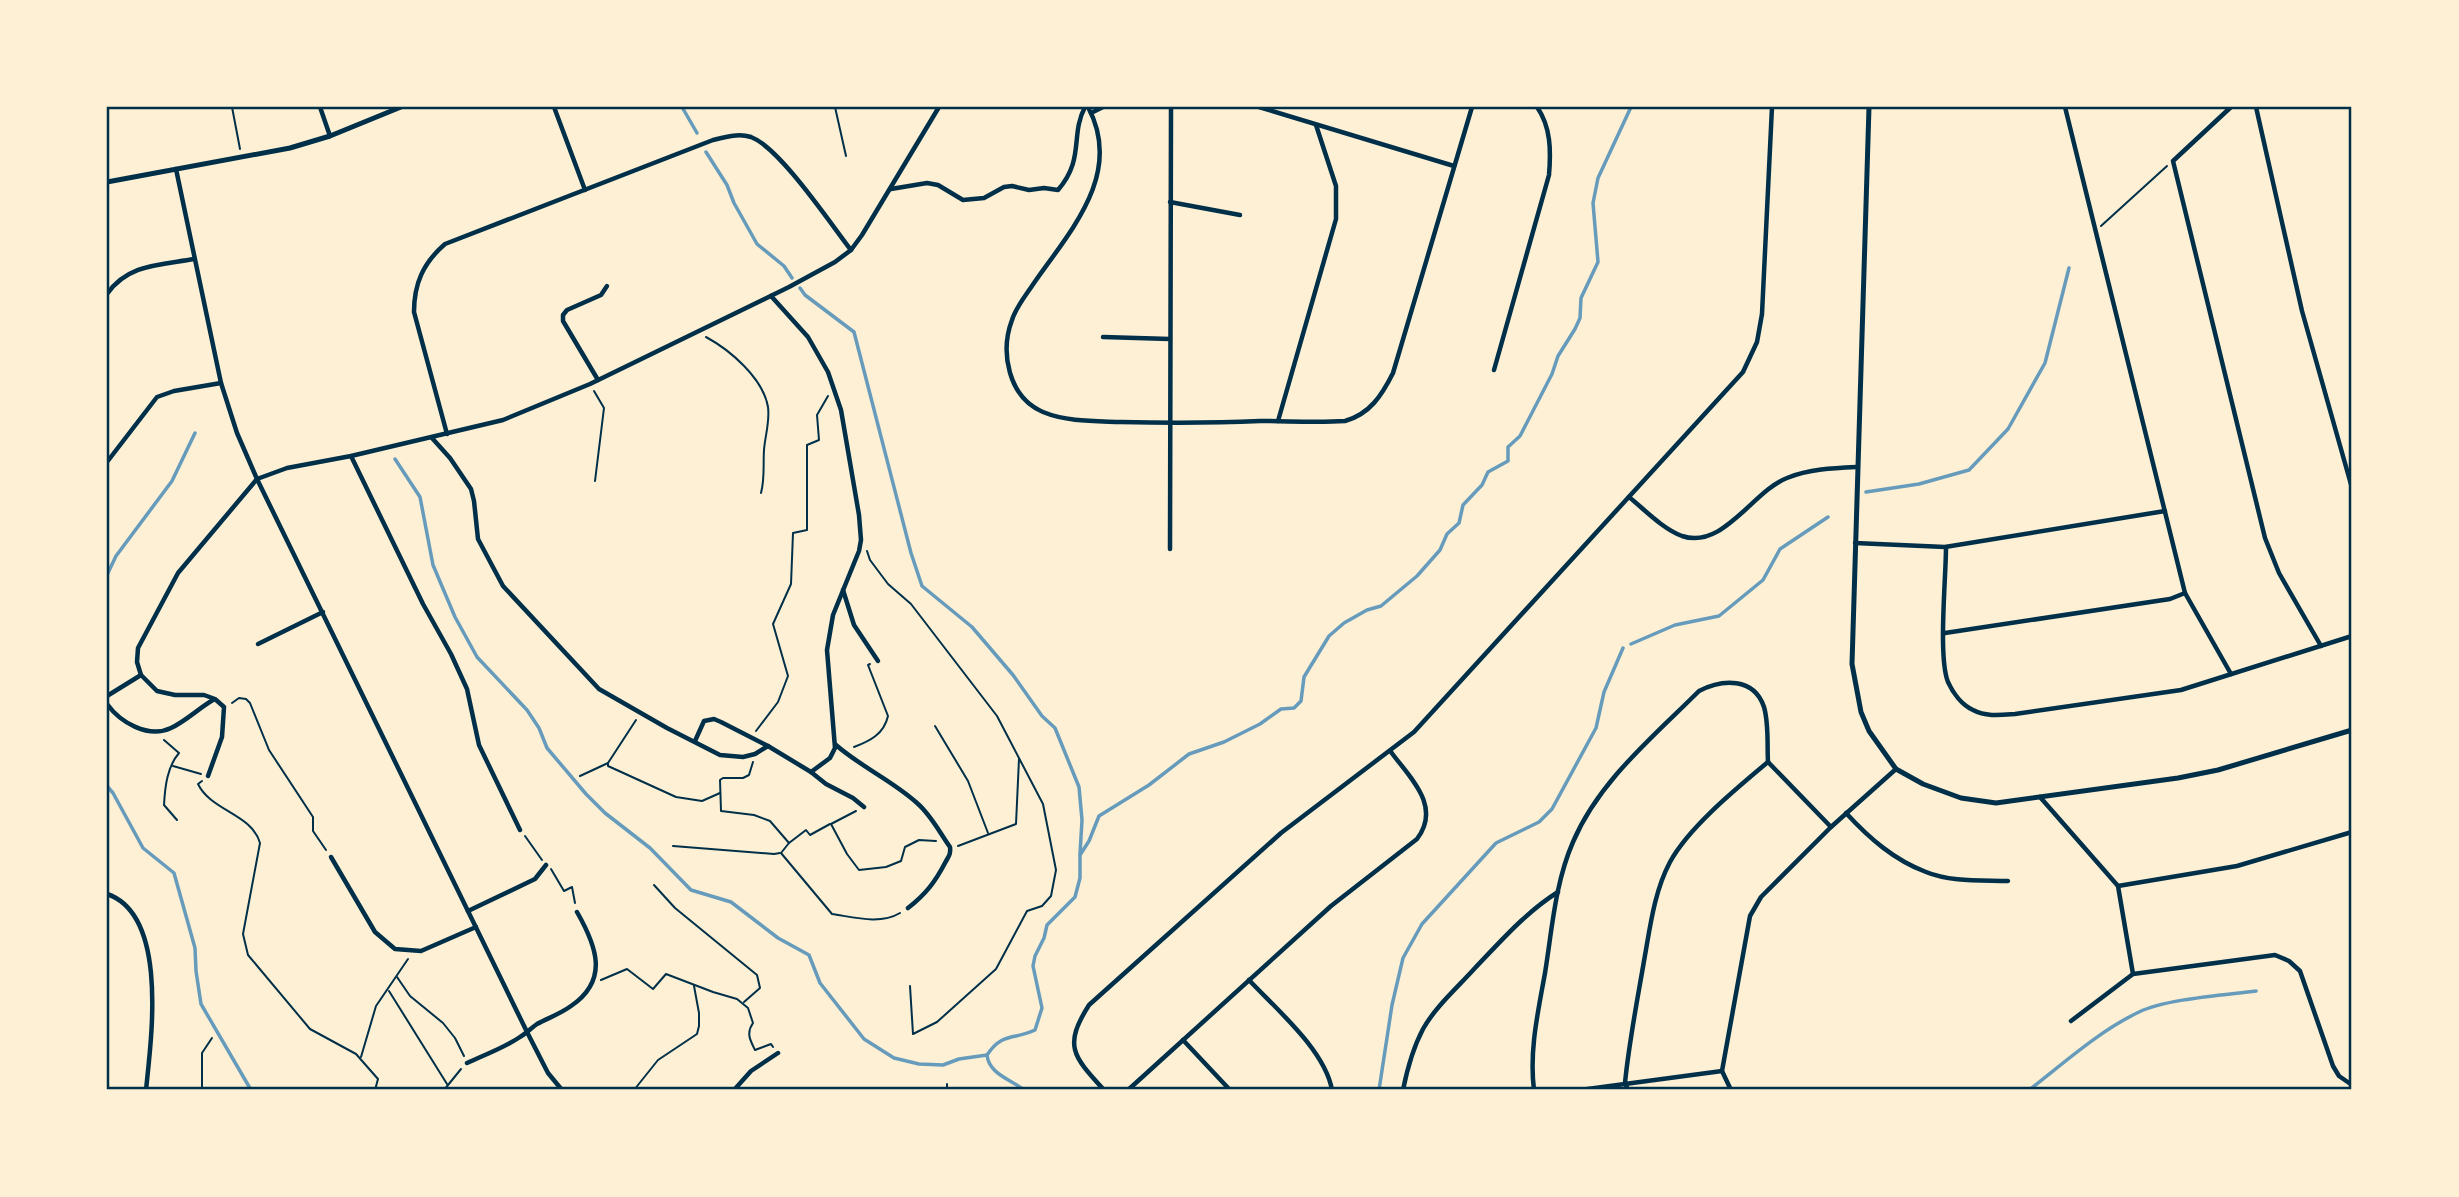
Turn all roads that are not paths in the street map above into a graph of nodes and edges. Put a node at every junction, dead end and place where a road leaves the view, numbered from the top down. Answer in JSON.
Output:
{"nodes":[{"id":1,"x":320,"y":107,"type":"edge"},
{"id":2,"x":401,"y":107,"type":"edge"},
{"id":3,"x":554,"y":107,"type":"edge"},
{"id":4,"x":939,"y":107,"type":"edge"},
{"id":5,"x":1086,"y":107,"type":"edge"},
{"id":6,"x":1104,"y":107,"type":"edge"},
{"id":7,"x":1171,"y":107,"type":"edge"},
{"id":8,"x":1259,"y":107,"type":"edge"},
{"id":9,"x":1472,"y":107,"type":"edge"},
{"id":10,"x":1537,"y":107,"type":"edge"},
{"id":11,"x":1772,"y":107,"type":"edge"},
{"id":12,"x":1869,"y":107,"type":"edge"},
{"id":13,"x":2065,"y":107,"type":"edge"},
{"id":14,"x":2231,"y":107,"type":"edge"},
{"id":15,"x":2256,"y":107,"type":"edge"},
{"id":16,"x":1091,"y":113,"type":"junction"},
{"id":17,"x":1316,"y":125,"type":"junction"},
{"id":18,"x":330,"y":136,"type":"junction"},
{"id":19,"x":1454,"y":166,"type":"junction"},
{"id":20,"x":176,"y":169,"type":"junction"},
{"id":21,"x":107,"y":182,"type":"edge"},
{"id":22,"x":890,"y":189,"type":"junction"},
{"id":23,"x":585,"y":190,"type":"junction"},
{"id":24,"x":1170,"y":202,"type":"junction"},
{"id":25,"x":1240,"y":215,"type":"dead end"},
{"id":26,"x":850,"y":250,"type":"junction"},
{"id":27,"x":194,"y":259,"type":"junction"},
{"id":28,"x":607,"y":286,"type":"dead end"},
{"id":29,"x":107,"y":294,"type":"edge"},
{"id":30,"x":771,"y":296,"type":"junction"},
{"id":31,"x":1103,"y":337,"type":"dead end"},
{"id":32,"x":1170,"y":339,"type":"junction"},
{"id":33,"x":1494,"y":370,"type":"dead end"},
{"id":34,"x":598,"y":380,"type":"junction"},
{"id":35,"x":221,"y":383,"type":"junction"},
{"id":36,"x":1278,"y":421,"type":"junction"},
{"id":37,"x":1170,"y":424,"type":"junction"},
{"id":38,"x":447,"y":435,"type":"junction"},
{"id":39,"x":432,"y":438,"type":"junction"},
{"id":40,"x":351,"y":456,"type":"junction"},
{"id":41,"x":107,"y":462,"type":"edge"},
{"id":42,"x":1857,"y":467,"type":"junction"},
{"id":43,"x":257,"y":479,"type":"junction"},
{"id":44,"x":2352,"y":488,"type":"edge"},
{"id":45,"x":1629,"y":497,"type":"junction"},
{"id":46,"x":2165,"y":511,"type":"junction"},
{"id":47,"x":1855,"y":543,"type":"junction"},
{"id":48,"x":1946,"y":547,"type":"junction"},
{"id":49,"x":1170,"y":549,"type":"dead end"},
{"id":50,"x":842,"y":590,"type":"junction"},
{"id":51,"x":2185,"y":593,"type":"junction"},
{"id":52,"x":323,"y":612,"type":"junction"},
{"id":53,"x":1944,"y":633,"type":"junction"},
{"id":54,"x":2352,"y":636,"type":"edge"},
{"id":55,"x":258,"y":644,"type":"dead end"},
{"id":56,"x":2321,"y":646,"type":"junction"},
{"id":57,"x":878,"y":661,"type":"road end"},
{"id":58,"x":2231,"y":674,"type":"junction"},
{"id":59,"x":141,"y":675,"type":"junction"},
{"id":60,"x":107,"y":696,"type":"edge"},
{"id":61,"x":215,"y":699,"type":"junction"},
{"id":62,"x":107,"y":704,"type":"edge"},
{"id":63,"x":2352,"y":730,"type":"edge"},
{"id":64,"x":695,"y":741,"type":"junction"},
{"id":65,"x":835,"y":745,"type":"junction"},
{"id":66,"x":768,"y":746,"type":"junction"},
{"id":67,"x":1391,"y":752,"type":"junction"},
{"id":68,"x":1768,"y":762,"type":"junction"},
{"id":69,"x":1896,"y":769,"type":"junction"},
{"id":70,"x":811,"y":772,"type":"junction"},
{"id":71,"x":208,"y":776,"type":"road end"},
{"id":72,"x":2040,"y":797,"type":"junction"},
{"id":73,"x":864,"y":807,"type":"road end"},
{"id":74,"x":1846,"y":813,"type":"junction"},
{"id":75,"x":1831,"y":827,"type":"junction"},
{"id":76,"x":520,"y":830,"type":"road end"},
{"id":77,"x":2352,"y":832,"type":"edge"},
{"id":78,"x":331,"y":857,"type":"road end"},
{"id":79,"x":546,"y":865,"type":"road end"},
{"id":80,"x":2008,"y":881,"type":"dead end"},
{"id":81,"x":2118,"y":886,"type":"junction"},
{"id":82,"x":1559,"y":892,"type":"junction"},
{"id":83,"x":107,"y":894,"type":"edge"},
{"id":84,"x":908,"y":908,"type":"road end"},
{"id":85,"x":468,"y":911,"type":"junction"},
{"id":86,"x":577,"y":912,"type":"road end"},
{"id":87,"x":476,"y":927,"type":"junction"},
{"id":88,"x":2133,"y":974,"type":"junction"},
{"id":89,"x":1249,"y":981,"type":"junction"},
{"id":90,"x":2071,"y":1021,"type":"dead end"},
{"id":91,"x":527,"y":1032,"type":"junction"},
{"id":92,"x":1183,"y":1040,"type":"junction"},
{"id":93,"x":778,"y":1053,"type":"road end"},
{"id":94,"x":467,"y":1063,"type":"road end"},
{"id":95,"x":1722,"y":1071,"type":"junction"},
{"id":96,"x":1625,"y":1083,"type":"junction"},
{"id":97,"x":2352,"y":1085,"type":"edge"},
{"id":98,"x":558,"y":1089,"type":"edge"},
{"id":99,"x":1332,"y":1089,"type":"edge"},
{"id":100,"x":146,"y":1090,"type":"edge"},
{"id":101,"x":734,"y":1090,"type":"edge"},
{"id":102,"x":1104,"y":1090,"type":"edge"},
{"id":103,"x":1128,"y":1090,"type":"edge"},
{"id":104,"x":1230,"y":1090,"type":"edge"},
{"id":105,"x":1403,"y":1090,"type":"edge"},
{"id":106,"x":1534,"y":1090,"type":"edge"},
{"id":107,"x":1580,"y":1090,"type":"edge"},
{"id":108,"x":1628,"y":1090,"type":"edge"},
{"id":109,"x":1731,"y":1090,"type":"edge"}],
"edges":[{"from":1,"to":18,"type":"street"},
{"from":2,"to":18,"type":"street"},
{"from":3,"to":23,"type":"street"},
{"from":4,"to":22,"type":"street"},
{"from":5,"to":16,"type":"street"},
{"from":5,"to":22,"type":"street"},
{"from":6,"to":16,"type":"street"},
{"from":7,"to":24,"type":"street"},
{"from":8,"to":17,"type":"street"},
{"from":9,"to":19,"type":"street"},
{"from":10,"to":33,"type":"street"},
{"from":11,"to":45,"type":"street"},
{"from":12,"to":42,"type":"street"},
{"from":13,"to":46,"type":"street"},
{"from":14,"to":56,"type":"street"},
{"from":15,"to":44,"type":"street"},
{"from":16,"to":37,"type":"street"},
{"from":17,"to":19,"type":"street"},
{"from":17,"to":36,"type":"street"},
{"from":18,"to":20,"type":"street"},
{"from":19,"to":36,"type":"street"},
{"from":20,"to":21,"type":"street"},
{"from":20,"to":27,"type":"street"},
{"from":22,"to":26,"type":"street"},
{"from":23,"to":26,"type":"street"},
{"from":23,"to":38,"type":"street"},
{"from":24,"to":25,"type":"street"},
{"from":24,"to":32,"type":"street"},
{"from":26,"to":30,"type":"street"},
{"from":27,"to":29,"type":"street"},
{"from":27,"to":35,"type":"street"},
{"from":28,"to":34,"type":"street"},
{"from":30,"to":34,"type":"street"},
{"from":30,"to":50,"type":"street"},
{"from":31,"to":32,"type":"street"},
{"from":32,"to":37,"type":"street"},
{"from":34,"to":38,"type":"street"},
{"from":35,"to":41,"type":"street"},
{"from":35,"to":43,"type":"street"},
{"from":36,"to":37,"type":"street"},
{"from":37,"to":49,"type":"street"},
{"from":38,"to":39,"type":"street"},
{"from":39,"to":40,"type":"street"},
{"from":39,"to":64,"type":"street"},
{"from":40,"to":43,"type":"street"},
{"from":40,"to":76,"type":"street"},
{"from":42,"to":45,"type":"street"},
{"from":42,"to":47,"type":"street"},
{"from":43,"to":52,"type":"street"},
{"from":43,"to":59,"type":"street"},
{"from":45,"to":67,"type":"street"},
{"from":46,"to":48,"type":"street"},
{"from":46,"to":51,"type":"street"},
{"from":47,"to":48,"type":"street"},
{"from":47,"to":69,"type":"street"},
{"from":48,"to":53,"type":"street"},
{"from":50,"to":57,"type":"street"},
{"from":50,"to":65,"type":"street"},
{"from":51,"to":53,"type":"street"},
{"from":51,"to":58,"type":"street"},
{"from":52,"to":55,"type":"street"},
{"from":52,"to":85,"type":"street"},
{"from":53,"to":58,"type":"street"},
{"from":54,"to":56,"type":"street"},
{"from":56,"to":58,"type":"street"},
{"from":59,"to":60,"type":"street"},
{"from":59,"to":61,"type":"street"},
{"from":61,"to":62,"type":"street"},
{"from":61,"to":71,"type":"street"},
{"from":63,"to":72,"type":"street"},
{"from":64,"to":66,"type":"street"},
{"from":64,"to":66,"type":"street"},
{"from":65,"to":70,"type":"street"},
{"from":65,"to":84,"type":"street"},
{"from":66,"to":70,"type":"street"},
{"from":67,"to":89,"type":"street"},
{"from":67,"to":102,"type":"street"},
{"from":68,"to":75,"type":"street"},
{"from":68,"to":82,"type":"street"},
{"from":68,"to":96,"type":"street"},
{"from":69,"to":72,"type":"street"},
{"from":69,"to":74,"type":"street"},
{"from":70,"to":73,"type":"street"},
{"from":72,"to":81,"type":"street"},
{"from":74,"to":75,"type":"street"},
{"from":74,"to":80,"type":"street"},
{"from":75,"to":95,"type":"street"},
{"from":77,"to":81,"type":"street"},
{"from":78,"to":87,"type":"street"},
{"from":79,"to":85,"type":"street"},
{"from":81,"to":88,"type":"street"},
{"from":82,"to":105,"type":"street"},
{"from":82,"to":106,"type":"street"},
{"from":83,"to":100,"type":"street"},
{"from":85,"to":87,"type":"street"},
{"from":86,"to":91,"type":"street"},
{"from":87,"to":91,"type":"street"},
{"from":88,"to":90,"type":"street"},
{"from":88,"to":97,"type":"street"},
{"from":89,"to":92,"type":"street"},
{"from":89,"to":99,"type":"street"},
{"from":91,"to":94,"type":"street"},
{"from":91,"to":98,"type":"street"},
{"from":92,"to":103,"type":"street"},
{"from":92,"to":104,"type":"street"},
{"from":93,"to":101,"type":"street"},
{"from":95,"to":96,"type":"street"},
{"from":95,"to":109,"type":"street"},
{"from":96,"to":107,"type":"street"},
{"from":96,"to":108,"type":"street"}]}
